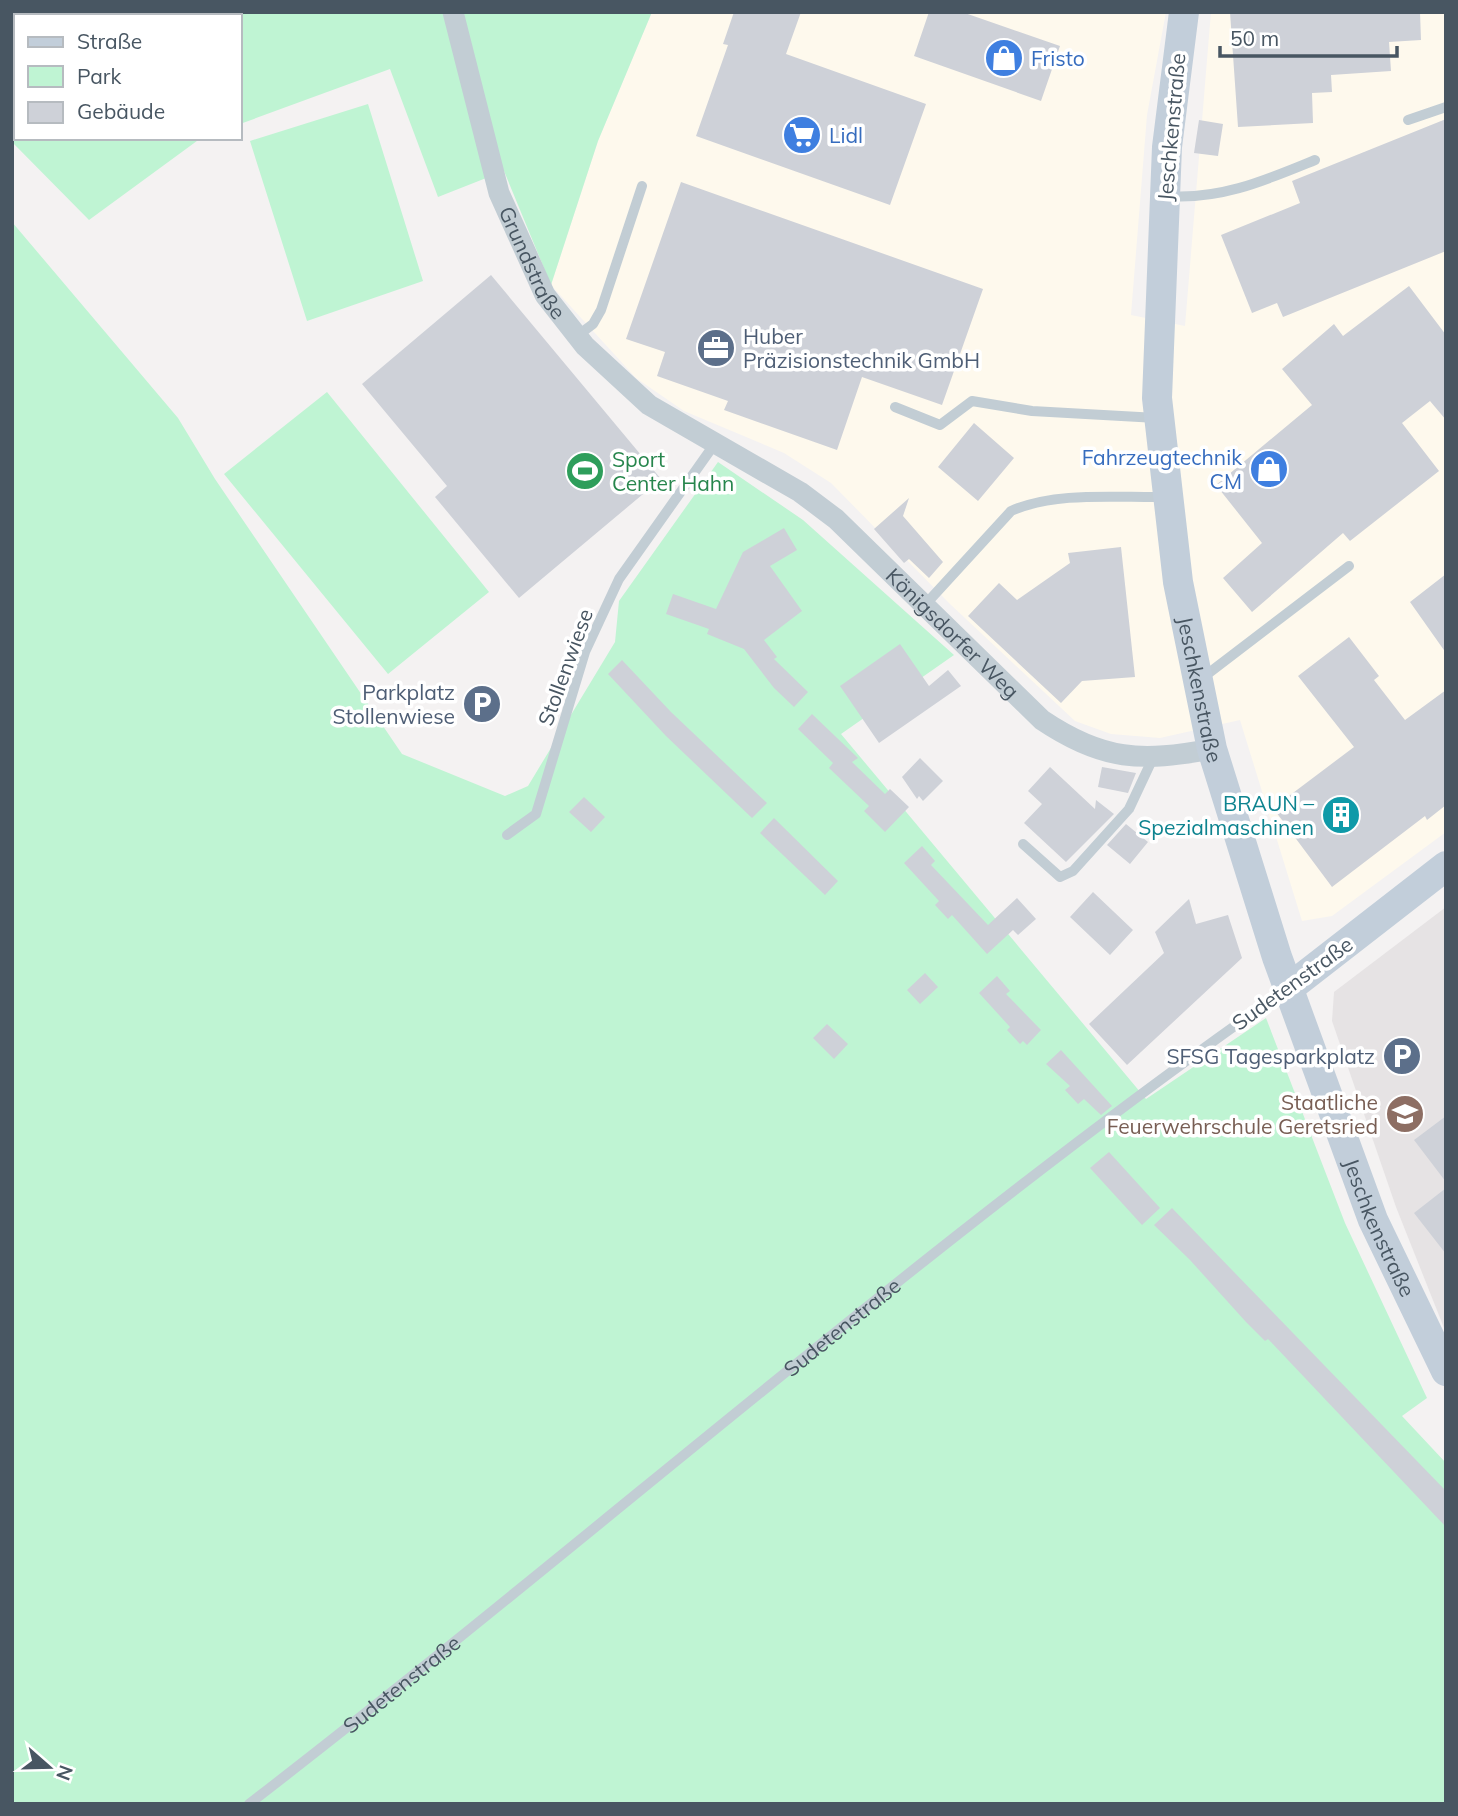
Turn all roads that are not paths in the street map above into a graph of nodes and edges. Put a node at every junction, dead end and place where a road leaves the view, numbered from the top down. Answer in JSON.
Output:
{"nodes":[{"id":1,"x":453,"y":12,"type":"edge"},
{"id":2,"x":1184,"y":12,"type":"edge"},
{"id":3,"x":1446,"y":107,"type":"edge"},
{"id":4,"x":1408,"y":120,"type":"dead end"},
{"id":5,"x":1315,"y":160,"type":"dead end"},
{"id":6,"x":642,"y":186,"type":"dead end"},
{"id":7,"x":1164,"y":196,"type":"junction"},
{"id":8,"x":577,"y":336,"type":"junction"},
{"id":9,"x":895,"y":407,"type":"dead end"},
{"id":10,"x":1160,"y":419,"type":"junction"},
{"id":11,"x":716,"y":442,"type":"junction"},
{"id":12,"x":1168,"y":497,"type":"junction"},
{"id":13,"x":1349,"y":566,"type":"dead end"},
{"id":14,"x":925,"y":606,"type":"junction"},
{"id":15,"x":1198,"y":681,"type":"junction"},
{"id":16,"x":1212,"y":749,"type":"junction"},
{"id":17,"x":1153,"y":758,"type":"junction"},
{"id":18,"x":507,"y":835,"type":"dead end"},
{"id":19,"x":1023,"y":845,"type":"dead end"},
{"id":20,"x":1446,"y":866,"type":"edge"},
{"id":21,"x":1289,"y":988,"type":"junction"},
{"id":22,"x":1446,"y":1371,"type":"edge"},
{"id":23,"x":249,"y":1804,"type":"edge"}],
"edges":[{"from":1,"to":8,"type":"street","name":"Grundstraße"},
{"from":2,"to":7,"type":"street","name":"Jeschkenstraße"},
{"from":3,"to":4,"type":"lane"},
{"from":5,"to":7,"type":"lane"},
{"from":6,"to":8,"type":"lane"},
{"from":7,"to":10,"type":"street","name":"Jeschkenstraße"},
{"from":8,"to":11,"type":"street","name":"Grundstraße"},
{"from":9,"to":10,"type":"lane"},
{"from":10,"to":12,"type":"street","name":"Jeschkenstraße"},
{"from":11,"to":14,"type":"street","name":"Königsdorfer Weg"},
{"from":11,"to":18,"type":"lane","name":"Stollenwiese"},
{"from":12,"to":14,"type":"lane"},
{"from":12,"to":15,"type":"street","name":"Jeschkenstraße"},
{"from":13,"to":15,"type":"lane"},
{"from":14,"to":17,"type":"street","name":"Königsdorfer Weg"},
{"from":15,"to":16,"type":"street","name":"Jeschkenstraße"},
{"from":16,"to":17,"type":"street","name":"Königsdorfer Weg"},
{"from":16,"to":21,"type":"street","name":"Jeschkenstraße"},
{"from":17,"to":19,"type":"lane"},
{"from":20,"to":21,"type":"street","name":"Sudetenstraße"},
{"from":21,"to":22,"type":"street","name":"Jeschkenstraße"},
{"from":21,"to":23,"type":"lane","name":"Sudetenstraße"}]}
